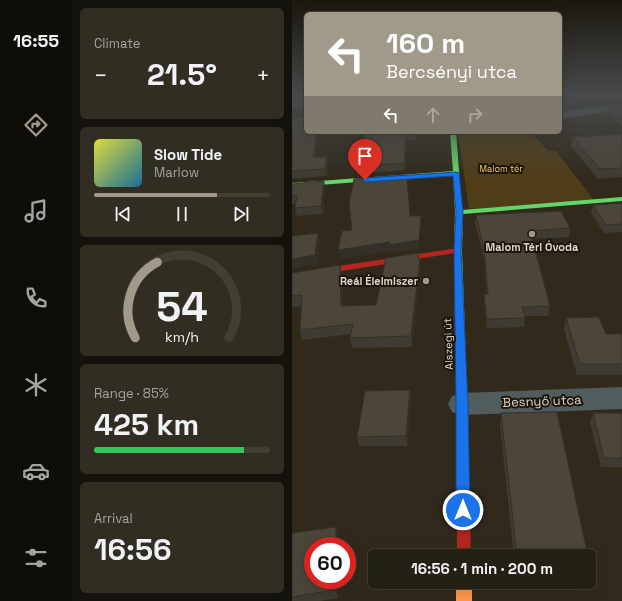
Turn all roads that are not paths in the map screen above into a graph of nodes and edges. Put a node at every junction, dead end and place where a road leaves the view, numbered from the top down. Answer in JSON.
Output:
{"nodes":[{"id":1,"x":453,"y":134,"type":"edge"},
{"id":2,"x":456,"y":173,"type":"junction"},
{"id":3,"x":292,"y":185,"type":"edge"},
{"id":4,"x":620,"y":200,"type":"edge"},
{"id":5,"x":459,"y":212,"type":"junction"},
{"id":6,"x":458,"y":250,"type":"junction"},
{"id":7,"x":292,"y":276,"type":"edge"},
{"id":8,"x":622,"y":398,"type":"edge"},
{"id":9,"x":462,"y":404,"type":"junction"},
{"id":10,"x":464,"y":549,"type":"edge"},
{"id":11,"x":464,"y":589,"type":"edge"},
{"id":12,"x":464,"y":601,"type":"edge"}],
"edges":[{"from":1,"to":2,"type":"main road","name":"Alszegi út"},
{"from":2,"to":3,"type":"main road"},
{"from":2,"to":5,"type":"main road","name":"Alszegi út"},
{"from":4,"to":5,"type":"main road"},
{"from":5,"to":6,"type":"main road","name":"Alszegi út"},
{"from":6,"to":7,"type":"main road"},
{"from":6,"to":9,"type":"main road","name":"Alszegi út"},
{"from":8,"to":9,"type":"street","name":"Besnyő utca"},
{"from":9,"to":10,"type":"main road","name":"Alszegi út"},
{"from":11,"to":12,"type":"main road"}]}
